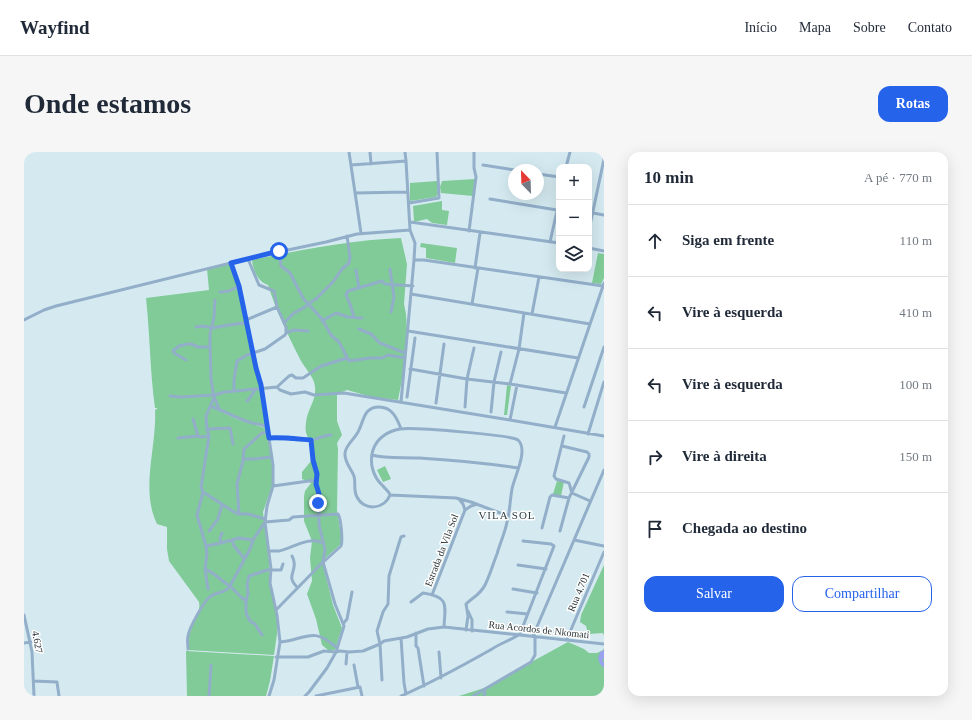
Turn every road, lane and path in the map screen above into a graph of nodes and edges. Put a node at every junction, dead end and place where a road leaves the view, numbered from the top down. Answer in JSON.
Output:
{"nodes":[{"id":1,"x":349,"y":152,"type":"edge"},
{"id":2,"x":370,"y":152,"type":"edge"},
{"id":3,"x":405,"y":152,"type":"edge"},
{"id":4,"x":437,"y":152,"type":"edge"},
{"id":5,"x":474,"y":152,"type":"edge"},
{"id":6,"x":570,"y":152,"type":"edge"},
{"id":7,"x":604,"y":159,"type":"edge"},
{"id":8,"x":406,"y":161,"type":"junction"},
{"id":9,"x":370,"y":164,"type":"junction"},
{"id":10,"x":567,"y":164,"type":"edge"},
{"id":11,"x":351,"y":165,"type":"junction"},
{"id":12,"x":483,"y":165,"type":"dead end"},
{"id":13,"x":508,"y":169,"type":"edge"},
{"id":14,"x":544,"y":175,"type":"edge"},
{"id":15,"x":556,"y":177,"type":"edge"},
{"id":16,"x":408,"y":192,"type":"junction"},
{"id":17,"x":355,"y":193,"type":"junction"},
{"id":18,"x":490,"y":199,"type":"dead end"},
{"id":19,"x":409,"y":203,"type":"junction"},
{"id":20,"x":556,"y":210,"type":"edge"},
{"id":21,"x":593,"y":213,"type":"junction"},
{"id":22,"x":556,"y":215,"type":"edge"},
{"id":23,"x":604,"y":215,"type":"edge"},
{"id":24,"x":592,"y":217,"type":"edge"},
{"id":25,"x":410,"y":222,"type":"junction"},
{"id":26,"x":410,"y":230,"type":"junction"},
{"id":27,"x":469,"y":231,"type":"junction"},
{"id":28,"x":361,"y":233,"type":"junction"},
{"id":29,"x":480,"y":233,"type":"junction"},
{"id":30,"x":347,"y":236,"type":"junction"},
{"id":31,"x":550,"y":242,"type":"junction"},
{"id":32,"x":556,"y":243,"type":"edge"},
{"id":33,"x":592,"y":249,"type":"edge"},
{"id":34,"x":279,"y":251,"type":"junction"},
{"id":35,"x":604,"y":251,"type":"edge"},
{"id":36,"x":248,"y":259,"type":"junction"},
{"id":37,"x":414,"y":260,"type":"junction"},
{"id":38,"x":231,"y":263,"type":"junction"},
{"id":39,"x":477,"y":268,"type":"junction"},
{"id":40,"x":390,"y":269,"type":"dead end"},
{"id":41,"x":356,"y":270,"type":"dead end"},
{"id":42,"x":539,"y":277,"type":"junction"},
{"id":43,"x":393,"y":284,"type":"junction"},
{"id":44,"x":603,"y":284,"type":"edge"},
{"id":45,"x":239,"y":286,"type":"junction"},
{"id":46,"x":413,"y":286,"type":"junction"},
{"id":47,"x":359,"y":288,"type":"junction"},
{"id":48,"x":220,"y":292,"type":"dead end"},
{"id":49,"x":411,"y":294,"type":"junction"},
{"id":50,"x":215,"y":300,"type":"dead end"},
{"id":51,"x":308,"y":304,"type":"junction"},
{"id":52,"x":472,"y":304,"type":"junction"},
{"id":53,"x":277,"y":307,"type":"junction"},
{"id":54,"x":391,"y":312,"type":"dead end"},
{"id":55,"x":524,"y":313,"type":"junction"},
{"id":56,"x":532,"y":314,"type":"junction"},
{"id":57,"x":354,"y":317,"type":"junction"},
{"id":58,"x":362,"y":318,"type":"dead end"},
{"id":59,"x":24,"y":320,"type":"edge"},
{"id":60,"x":246,"y":321,"type":"junction"},
{"id":61,"x":322,"y":321,"type":"junction"},
{"id":62,"x":284,"y":323,"type":"junction"},
{"id":63,"x":590,"y":324,"type":"junction"},
{"id":64,"x":196,"y":327,"type":"dead end"},
{"id":65,"x":212,"y":328,"type":"junction"},
{"id":66,"x":359,"y":329,"type":"dead end"},
{"id":67,"x":308,"y":331,"type":"dead end"},
{"id":68,"x":408,"y":331,"type":"junction"},
{"id":69,"x":286,"y":333,"type":"junction"},
{"id":70,"x":415,"y":338,"type":"dead end"},
{"id":71,"x":444,"y":344,"type":"dead end"},
{"id":72,"x":210,"y":347,"type":"junction"},
{"id":73,"x":474,"y":348,"type":"dead end"},
{"id":74,"x":604,"y":348,"type":"edge"},
{"id":75,"x":519,"y":349,"type":"junction"},
{"id":76,"x":501,"y":352,"type":"dead end"},
{"id":77,"x":253,"y":353,"type":"junction"},
{"id":78,"x":405,"y":353,"type":"junction"},
{"id":79,"x":347,"y":358,"type":"junction"},
{"id":80,"x":405,"y":358,"type":"junction"},
{"id":81,"x":578,"y":358,"type":"junction"},
{"id":82,"x":186,"y":360,"type":"dead end"},
{"id":83,"x":410,"y":369,"type":"junction"},
{"id":84,"x":439,"y":374,"type":"junction"},
{"id":85,"x":467,"y":379,"type":"junction"},
{"id":86,"x":494,"y":382,"type":"junction"},
{"id":87,"x":604,"y":382,"type":"edge"},
{"id":88,"x":510,"y":384,"type":"junction"},
{"id":89,"x":517,"y":385,"type":"junction"},
{"id":90,"x":277,"y":387,"type":"junction"},
{"id":91,"x":262,"y":389,"type":"junction"},
{"id":92,"x":255,"y":390,"type":"junction"},
{"id":93,"x":234,"y":391,"type":"junction"},
{"id":94,"x":566,"y":393,"type":"junction"},
{"id":95,"x":214,"y":395,"type":"junction"},
{"id":96,"x":170,"y":396,"type":"dead end"},
{"id":97,"x":407,"y":396,"type":"dead end"},
{"id":98,"x":247,"y":401,"type":"dead end"},
{"id":99,"x":401,"y":402,"type":"junction"},
{"id":100,"x":436,"y":403,"type":"dead end"},
{"id":101,"x":210,"y":406,"type":"junction"},
{"id":102,"x":465,"y":407,"type":"dead end"},
{"id":103,"x":584,"y":407,"type":"dead end"},
{"id":104,"x":219,"y":409,"type":"junction"},
{"id":105,"x":491,"y":412,"type":"dead end"},
{"id":106,"x":193,"y":419,"type":"dead end"},
{"id":107,"x":510,"y":420,"type":"junction"},
{"id":108,"x":555,"y":427,"type":"junction"},
{"id":109,"x":207,"y":429,"type":"junction"},
{"id":110,"x":401,"y":429,"type":"junction"},
{"id":111,"x":268,"y":430,"type":"junction"},
{"id":112,"x":588,"y":434,"type":"junction"},
{"id":113,"x":331,"y":435,"type":"dead end"},
{"id":114,"x":198,"y":436,"type":"junction"},
{"id":115,"x":209,"y":436,"type":"junction"},
{"id":116,"x":564,"y":436,"type":"dead end"},
{"id":117,"x":604,"y":436,"type":"edge"},
{"id":118,"x":178,"y":438,"type":"dead end"},
{"id":119,"x":269,"y":438,"type":"junction"},
{"id":120,"x":311,"y":440,"type":"junction"},
{"id":121,"x":233,"y":444,"type":"dead end"},
{"id":122,"x":562,"y":446,"type":"junction"},
{"id":123,"x":372,"y":455,"type":"junction"},
{"id":124,"x":271,"y":457,"type":"junction"},
{"id":125,"x":243,"y":459,"type":"junction"},
{"id":126,"x":518,"y":468,"type":"junction"},
{"id":127,"x":604,"y":470,"type":"edge"},
{"id":128,"x":316,"y":480,"type":"junction"},
{"id":129,"x":273,"y":486,"type":"junction"},
{"id":130,"x":203,"y":492,"type":"junction"},
{"id":131,"x":572,"y":493,"type":"junction"},
{"id":132,"x":390,"y":495,"type":"junction"},
{"id":133,"x":569,"y":498,"type":"junction"},
{"id":134,"x":459,"y":499,"type":"junction"},
{"id":135,"x":590,"y":501,"type":"junction"},
{"id":136,"x":477,"y":504,"type":"junction"},
{"id":137,"x":222,"y":505,"type":"junction"},
{"id":138,"x":465,"y":510,"type":"junction"},
{"id":139,"x":239,"y":514,"type":"junction"},
{"id":140,"x":318,"y":516,"type":"junction"},
{"id":141,"x":508,"y":516,"type":"junction"},
{"id":142,"x":265,"y":520,"type":"junction"},
{"id":143,"x":542,"y":528,"type":"dead end"},
{"id":144,"x":210,"y":531,"type":"dead end"},
{"id":145,"x":560,"y":531,"type":"dead end"},
{"id":146,"x":222,"y":534,"type":"dead end"},
{"id":147,"x":404,"y":536,"type":"dead end"},
{"id":148,"x":232,"y":540,"type":"junction"},
{"id":149,"x":253,"y":540,"type":"junction"},
{"id":150,"x":574,"y":540,"type":"junction"},
{"id":151,"x":523,"y":541,"type":"dead end"},
{"id":152,"x":221,"y":543,"type":"junction"},
{"id":153,"x":324,"y":543,"type":"junction"},
{"id":154,"x":206,"y":546,"type":"junction"},
{"id":155,"x":604,"y":546,"type":"edge"},
{"id":156,"x":269,"y":551,"type":"junction"},
{"id":157,"x":604,"y":552,"type":"edge"},
{"id":158,"x":292,"y":556,"type":"dead end"},
{"id":159,"x":244,"y":559,"type":"junction"},
{"id":160,"x":323,"y":562,"type":"junction"},
{"id":161,"x":283,"y":564,"type":"dead end"},
{"id":162,"x":518,"y":565,"type":"dead end"},
{"id":163,"x":205,"y":569,"type":"junction"},
{"id":164,"x":271,"y":569,"type":"junction"},
{"id":165,"x":546,"y":569,"type":"junction"},
{"id":166,"x":230,"y":586,"type":"junction"},
{"id":167,"x":297,"y":587,"type":"junction"},
{"id":168,"x":208,"y":589,"type":"dead end"},
{"id":169,"x":513,"y":589,"type":"dead end"},
{"id":170,"x":352,"y":592,"type":"dead end"},
{"id":171,"x":536,"y":592,"type":"junction"},
{"id":172,"x":432,"y":595,"type":"junction"},
{"id":173,"x":246,"y":601,"type":"junction"},
{"id":174,"x":411,"y":602,"type":"dead end"},
{"id":175,"x":467,"y":609,"type":"junction"},
{"id":176,"x":276,"y":610,"type":"junction"},
{"id":177,"x":507,"y":612,"type":"dead end"},
{"id":178,"x":527,"y":614,"type":"junction"},
{"id":179,"x":24,"y":615,"type":"edge"},
{"id":180,"x":343,"y":624,"type":"junction"},
{"id":181,"x":444,"y":627,"type":"junction"},
{"id":182,"x":466,"y":630,"type":"junction"},
{"id":183,"x":472,"y":631,"type":"junction"},
{"id":184,"x":416,"y":633,"type":"junction"},
{"id":185,"x":520,"y":634,"type":"junction"},
{"id":186,"x":262,"y":635,"type":"dead end"},
{"id":187,"x":534,"y":636,"type":"junction"},
{"id":188,"x":401,"y":638,"type":"junction"},
{"id":189,"x":567,"y":639,"type":"junction"},
{"id":190,"x":31,"y":642,"type":"junction"},
{"id":191,"x":280,"y":642,"type":"junction"},
{"id":192,"x":24,"y":643,"type":"edge"},
{"id":193,"x":380,"y":644,"type":"junction"},
{"id":194,"x":604,"y":644,"type":"edge"},
{"id":195,"x":337,"y":648,"type":"junction"},
{"id":196,"x":188,"y":649,"type":"dead end"},
{"id":197,"x":336,"y":652,"type":"junction"},
{"id":198,"x":347,"y":652,"type":"junction"},
{"id":199,"x":439,"y":652,"type":"dead end"},
{"id":200,"x":276,"y":657,"type":"junction"},
{"id":201,"x":346,"y":664,"type":"dead end"},
{"id":202,"x":211,"y":665,"type":"dead end"},
{"id":203,"x":354,"y":665,"type":"dead end"},
{"id":204,"x":440,"y":678,"type":"junction"},
{"id":205,"x":382,"y":680,"type":"dead end"},
{"id":206,"x":34,"y":681,"type":"junction"},
{"id":207,"x":424,"y":686,"type":"junction"},
{"id":208,"x":358,"y":687,"type":"junction"},
{"id":209,"x":484,"y":690,"type":"junction"},
{"id":210,"x":406,"y":694,"type":"junction"},
{"id":211,"x":34,"y":696,"type":"edge"},
{"id":212,"x":59,"y":696,"type":"edge"},
{"id":213,"x":209,"y":696,"type":"edge"},
{"id":214,"x":269,"y":696,"type":"edge"},
{"id":215,"x":305,"y":696,"type":"edge"},
{"id":216,"x":316,"y":696,"type":"edge"},
{"id":217,"x":362,"y":696,"type":"edge"},
{"id":218,"x":401,"y":696,"type":"edge"},
{"id":219,"x":473,"y":696,"type":"edge"},
{"id":220,"x":484,"y":696,"type":"edge"}],
"edges":[{"from":1,"to":11,"type":"street"},
{"from":2,"to":9,"type":"street"},
{"from":3,"to":8,"type":"street"},
{"from":4,"to":19,"type":"street"},
{"from":5,"to":27,"type":"street"},
{"from":6,"to":10,"type":"street"},
{"from":7,"to":21,"type":"street"},
{"from":8,"to":9,"type":"street"},
{"from":8,"to":16,"type":"street"},
{"from":9,"to":11,"type":"street"},
{"from":11,"to":17,"type":"street"},
{"from":12,"to":13,"type":"street"},
{"from":14,"to":15,"type":"street"},
{"from":16,"to":17,"type":"street"},
{"from":16,"to":19,"type":"street"},
{"from":17,"to":28,"type":"street"},
{"from":18,"to":20,"type":"street"},
{"from":19,"to":25,"type":"street"},
{"from":21,"to":23,"type":"street"},
{"from":21,"to":24,"type":"street"},
{"from":22,"to":31,"type":"street"},
{"from":25,"to":26,"type":"street"},
{"from":25,"to":27,"type":"street"},
{"from":26,"to":28,"type":"street"},
{"from":26,"to":37,"type":"street"},
{"from":27,"to":29,"type":"street"},
{"from":28,"to":30,"type":"street"},
{"from":29,"to":31,"type":"street"},
{"from":29,"to":39,"type":"street"},
{"from":30,"to":34,"type":"street"},
{"from":30,"to":51,"type":"street"},
{"from":31,"to":32,"type":"street"},
{"from":33,"to":35,"type":"street"},
{"from":34,"to":36,"type":"street"},
{"from":34,"to":51,"type":"street"},
{"from":36,"to":38,"type":"street"},
{"from":36,"to":53,"type":"street"},
{"from":37,"to":39,"type":"street"},
{"from":37,"to":46,"type":"street"},
{"from":38,"to":45,"type":"street"},
{"from":38,"to":59,"type":"street"},
{"from":39,"to":42,"type":"street"},
{"from":39,"to":52,"type":"street"},
{"from":40,"to":43,"type":"street"},
{"from":41,"to":47,"type":"street"},
{"from":42,"to":44,"type":"street"},
{"from":42,"to":56,"type":"street"},
{"from":43,"to":46,"type":"street"},
{"from":43,"to":47,"type":"street"},
{"from":43,"to":54,"type":"street"},
{"from":44,"to":63,"type":"street"},
{"from":45,"to":48,"type":"street"},
{"from":45,"to":60,"type":"street"},
{"from":46,"to":49,"type":"street"},
{"from":47,"to":57,"type":"street"},
{"from":49,"to":52,"type":"street"},
{"from":49,"to":68,"type":"street"},
{"from":50,"to":65,"type":"street"},
{"from":51,"to":61,"type":"street"},
{"from":51,"to":62,"type":"street"},
{"from":52,"to":55,"type":"street"},
{"from":53,"to":60,"type":"street"},
{"from":53,"to":62,"type":"street"},
{"from":55,"to":56,"type":"street"},
{"from":55,"to":75,"type":"street"},
{"from":56,"to":63,"type":"street"},
{"from":57,"to":58,"type":"street"},
{"from":57,"to":61,"type":"street"},
{"from":60,"to":65,"type":"street"},
{"from":60,"to":77,"type":"street"},
{"from":61,"to":79,"type":"street"},
{"from":62,"to":69,"type":"street"},
{"from":63,"to":81,"type":"street"},
{"from":64,"to":65,"type":"street"},
{"from":65,"to":72,"type":"street"},
{"from":66,"to":78,"type":"street"},
{"from":67,"to":69,"type":"street"},
{"from":68,"to":75,"type":"street"},
{"from":68,"to":78,"type":"street"},
{"from":69,"to":77,"type":"street"},
{"from":70,"to":83,"type":"street"},
{"from":71,"to":84,"type":"street"},
{"from":72,"to":82,"type":"street"},
{"from":72,"to":95,"type":"street"},
{"from":73,"to":85,"type":"street"},
{"from":74,"to":103,"type":"street"},
{"from":75,"to":81,"type":"street"},
{"from":75,"to":88,"type":"street"},
{"from":76,"to":86,"type":"street"},
{"from":77,"to":91,"type":"street"},
{"from":77,"to":93,"type":"street"},
{"from":78,"to":80,"type":"street"},
{"from":79,"to":80,"type":"street"},
{"from":79,"to":90,"type":"street"},
{"from":80,"to":99,"type":"street"},
{"from":81,"to":94,"type":"street"},
{"from":83,"to":84,"type":"street"},
{"from":83,"to":97,"type":"street"},
{"from":84,"to":85,"type":"street"},
{"from":84,"to":100,"type":"street"},
{"from":85,"to":86,"type":"street"},
{"from":85,"to":102,"type":"street"},
{"from":86,"to":88,"type":"street"},
{"from":86,"to":105,"type":"street"},
{"from":87,"to":112,"type":"street"},
{"from":88,"to":89,"type":"street"},
{"from":89,"to":94,"type":"street"},
{"from":89,"to":107,"type":"street"},
{"from":90,"to":91,"type":"street"},
{"from":90,"to":99,"type":"street"},
{"from":91,"to":92,"type":"street"},
{"from":91,"to":111,"type":"street"},
{"from":92,"to":93,"type":"street"},
{"from":92,"to":98,"type":"street"},
{"from":93,"to":95,"type":"street"},
{"from":94,"to":108,"type":"street"},
{"from":95,"to":96,"type":"street"},
{"from":95,"to":101,"type":"street"},
{"from":95,"to":104,"type":"street"},
{"from":99,"to":107,"type":"street"},
{"from":101,"to":104,"type":"street"},
{"from":101,"to":109,"type":"street"},
{"from":104,"to":111,"type":"street"},
{"from":106,"to":114,"type":"street"},
{"from":107,"to":108,"type":"street"},
{"from":108,"to":112,"type":"street"},
{"from":109,"to":115,"type":"street"},
{"from":109,"to":121,"type":"street"},
{"from":110,"to":123,"type":"street"},
{"from":110,"to":126,"type":"street"},
{"from":110,"to":132,"type":"street"},
{"from":111,"to":119,"type":"street"},
{"from":111,"to":125,"type":"street"},
{"from":112,"to":117,"type":"street"},
{"from":113,"to":120,"type":"street"},
{"from":114,"to":115,"type":"street"},
{"from":114,"to":118,"type":"street"},
{"from":115,"to":130,"type":"street"},
{"from":116,"to":122,"type":"street"},
{"from":119,"to":120,"type":"street"},
{"from":119,"to":124,"type":"street"},
{"from":120,"to":128,"type":"street"},
{"from":122,"to":131,"type":"street"},
{"from":122,"to":131,"type":"street"},
{"from":123,"to":126,"type":"street"},
{"from":123,"to":132,"type":"street"},
{"from":124,"to":125,"type":"street"},
{"from":124,"to":129,"type":"street"},
{"from":125,"to":139,"type":"street"},
{"from":126,"to":141,"type":"street"},
{"from":127,"to":135,"type":"street"},
{"from":128,"to":129,"type":"street"},
{"from":128,"to":140,"type":"street"},
{"from":129,"to":142,"type":"street"},
{"from":130,"to":137,"type":"street"},
{"from":130,"to":154,"type":"street"},
{"from":131,"to":133,"type":"street"},
{"from":131,"to":135,"type":"street"},
{"from":132,"to":134,"type":"street"},
{"from":133,"to":143,"type":"street"},
{"from":133,"to":145,"type":"street"},
{"from":134,"to":136,"type":"street"},
{"from":134,"to":138,"type":"street","name":"Estrada da Vila Sol"},
{"from":135,"to":150,"type":"street"},
{"from":136,"to":138,"type":"street","name":"Estrada da Vila Sol"},
{"from":136,"to":141,"type":"street"},
{"from":137,"to":139,"type":"street"},
{"from":137,"to":144,"type":"street"},
{"from":138,"to":172,"type":"street","name":"Estrada da Vila Sol"},
{"from":139,"to":142,"type":"street"},
{"from":140,"to":142,"type":"street"},
{"from":140,"to":153,"type":"street"},
{"from":140,"to":160,"type":"street"},
{"from":141,"to":175,"type":"street"},
{"from":142,"to":149,"type":"street"},
{"from":142,"to":156,"type":"street"},
{"from":146,"to":152,"type":"street"},
{"from":147,"to":193,"type":"street"},
{"from":148,"to":149,"type":"street"},
{"from":148,"to":152,"type":"street"},
{"from":148,"to":159,"type":"street"},
{"from":149,"to":159,"type":"street"},
{"from":150,"to":155,"type":"street"},
{"from":150,"to":187,"type":"street"},
{"from":151,"to":165,"type":"street"},
{"from":152,"to":154,"type":"street"},
{"from":153,"to":156,"type":"street"},
{"from":153,"to":160,"type":"street"},
{"from":154,"to":163,"type":"street"},
{"from":156,"to":164,"type":"street"},
{"from":157,"to":189,"type":"street","name":"Rua 4.701"},
{"from":158,"to":167,"type":"street"},
{"from":159,"to":166,"type":"street"},
{"from":160,"to":167,"type":"street"},
{"from":160,"to":180,"type":"street"},
{"from":161,"to":164,"type":"street"},
{"from":162,"to":165,"type":"street"},
{"from":163,"to":166,"type":"street"},
{"from":163,"to":168,"type":"street"},
{"from":164,"to":173,"type":"street"},
{"from":164,"to":176,"type":"street"},
{"from":165,"to":171,"type":"street"},
{"from":166,"to":173,"type":"street"},
{"from":166,"to":196,"type":"street"},
{"from":167,"to":176,"type":"street"},
{"from":169,"to":171,"type":"street"},
{"from":170,"to":180,"type":"street"},
{"from":171,"to":178,"type":"street"},
{"from":172,"to":174,"type":"street"},
{"from":172,"to":181,"type":"street"},
{"from":173,"to":186,"type":"street"},
{"from":175,"to":182,"type":"street"},
{"from":175,"to":183,"type":"street"},
{"from":176,"to":191,"type":"street"},
{"from":177,"to":178,"type":"street"},
{"from":178,"to":185,"type":"street"},
{"from":179,"to":190,"type":"street","name":"4.627"},
{"from":180,"to":195,"type":"street"},
{"from":181,"to":182,"type":"street","name":"Rua Acordos de Nkomati"},
{"from":181,"to":184,"type":"street","name":"Rua Acordos de Nkomati"},
{"from":182,"to":183,"type":"street","name":"Rua Acordos de Nkomati"},
{"from":183,"to":185,"type":"street","name":"Rua Acordos de Nkomati"},
{"from":184,"to":188,"type":"street","name":"Rua Acordos de Nkomati"},
{"from":184,"to":207,"type":"street"},
{"from":185,"to":187,"type":"street","name":"Rua Acordos de Nkomati"},
{"from":185,"to":204,"type":"street"},
{"from":187,"to":189,"type":"street","name":"Rua Acordos de Nkomati"},
{"from":187,"to":209,"type":"street"},
{"from":188,"to":193,"type":"street","name":"Rua Acordos de Nkomati"},
{"from":188,"to":210,"type":"street"},
{"from":189,"to":194,"type":"street","name":"Rua Acordos de Nkomati"},
{"from":190,"to":192,"type":"street"},
{"from":190,"to":206,"type":"street","name":"4.627"},
{"from":191,"to":195,"type":"street"},
{"from":191,"to":200,"type":"street"},
{"from":193,"to":198,"type":"street","name":"Rua Acordos de Nkomati"},
{"from":193,"to":205,"type":"street"},
{"from":195,"to":197,"type":"street"},
{"from":197,"to":198,"type":"street","name":"Rua Acordos de Nkomati"},
{"from":197,"to":200,"type":"street","name":"Rua Acordos de Nkomati"},
{"from":197,"to":215,"type":"street"},
{"from":198,"to":201,"type":"street"},
{"from":199,"to":204,"type":"street"},
{"from":200,"to":214,"type":"street"},
{"from":202,"to":213,"type":"street"},
{"from":203,"to":208,"type":"street"},
{"from":204,"to":207,"type":"street"},
{"from":206,"to":211,"type":"street","name":"4.627"},
{"from":206,"to":212,"type":"street"},
{"from":207,"to":210,"type":"street"},
{"from":208,"to":216,"type":"street"},
{"from":208,"to":217,"type":"street"},
{"from":209,"to":219,"type":"street"},
{"from":209,"to":220,"type":"street"},
{"from":210,"to":218,"type":"street"}]}
